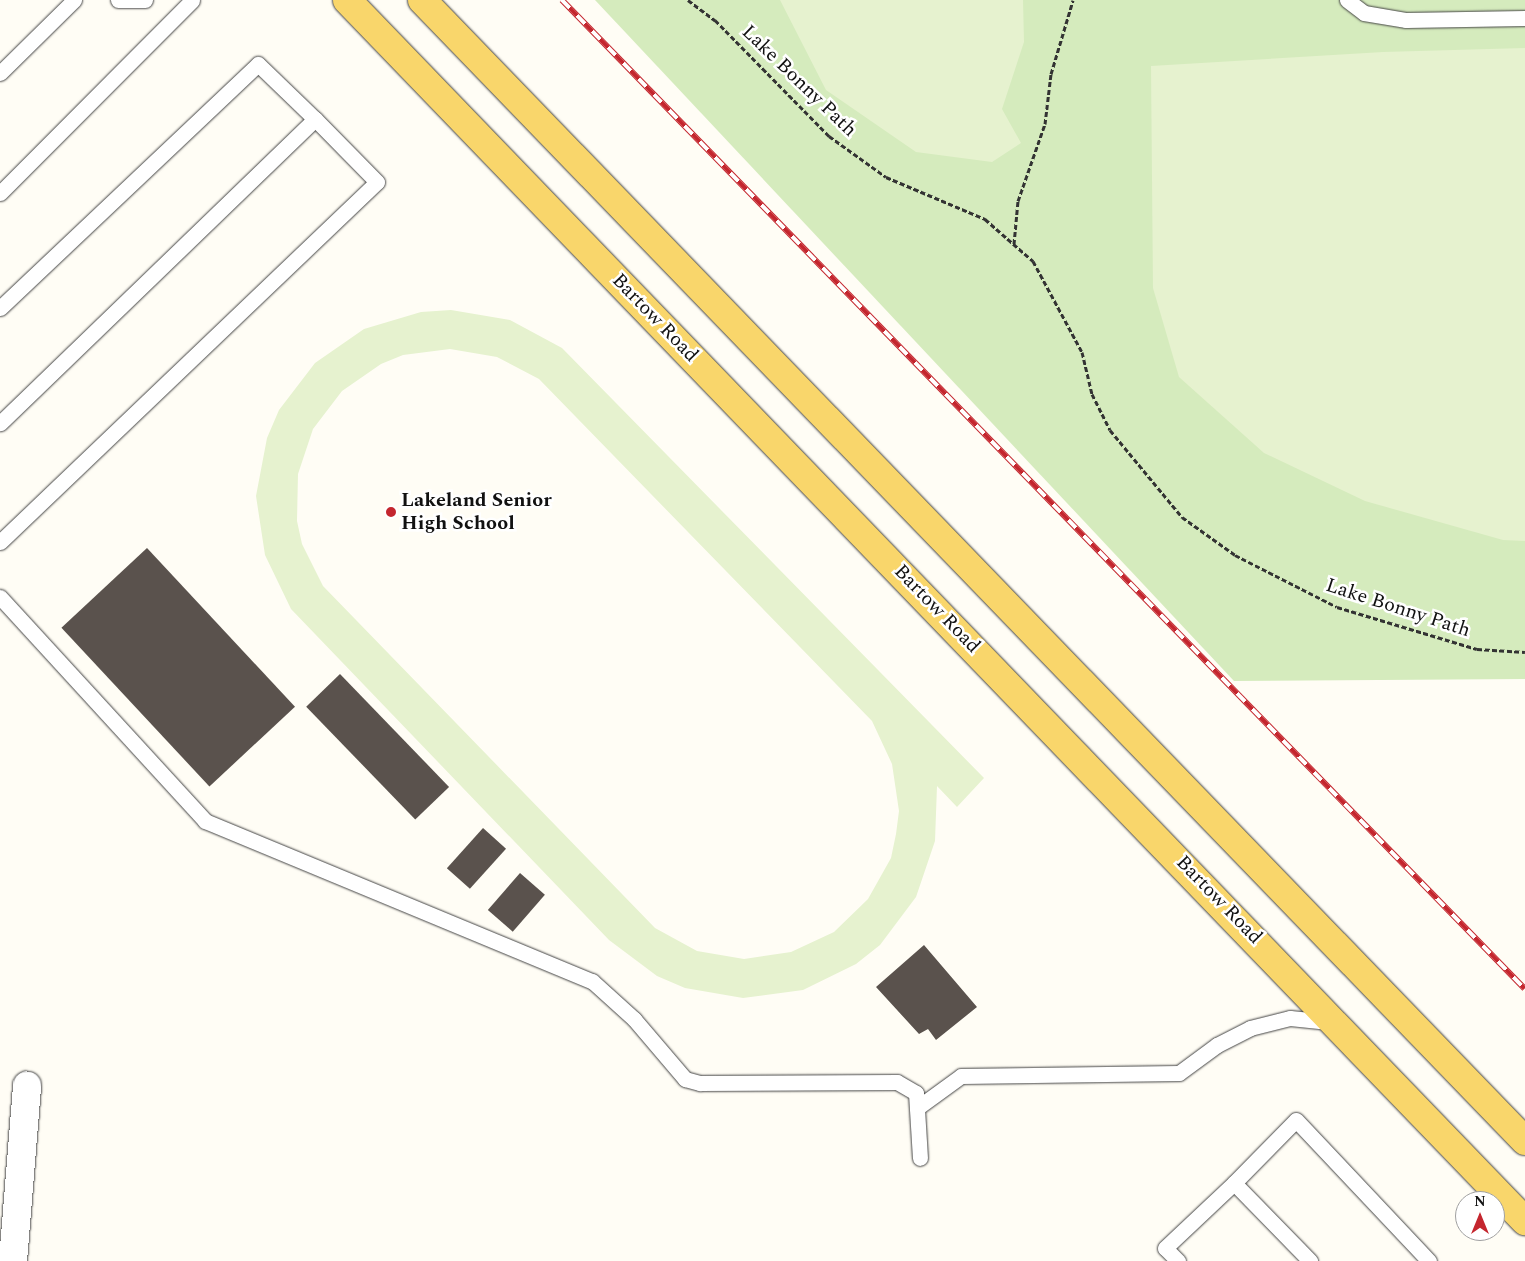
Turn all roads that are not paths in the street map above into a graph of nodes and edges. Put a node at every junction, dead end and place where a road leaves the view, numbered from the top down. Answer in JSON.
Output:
{"nodes":[{"id":1,"x":74,"y":0,"type":"edge"},
{"id":2,"x":118,"y":0,"type":"edge"},
{"id":3,"x":145,"y":0,"type":"edge"},
{"id":4,"x":192,"y":0,"type":"edge"},
{"id":5,"x":346,"y":0,"type":"edge"},
{"id":6,"x":422,"y":0,"type":"edge"},
{"id":7,"x":1348,"y":0,"type":"edge"},
{"id":8,"x":1525,"y":18,"type":"edge"},
{"id":9,"x":0,"y":73,"type":"edge"},
{"id":10,"x":315,"y":119,"type":"junction"},
{"id":11,"x":0,"y":192,"type":"edge"},
{"id":12,"x":0,"y":308,"type":"edge"},
{"id":13,"x":0,"y":423,"type":"edge"},
{"id":14,"x":0,"y":542,"type":"edge"},
{"id":15,"x":0,"y":598,"type":"edge"},
{"id":16,"x":1340,"y":1025,"type":"junction"},
{"id":17,"x":27,"y":1086,"type":"dead end"},
{"id":18,"x":917,"y":1108,"type":"junction"},
{"id":19,"x":1525,"y":1141,"type":"edge"},
{"id":20,"x":920,"y":1158,"type":"dead end"},
{"id":21,"x":1234,"y":1183,"type":"junction"},
{"id":22,"x":1525,"y":1221,"type":"edge"},
{"id":23,"x":13,"y":1261,"type":"edge"},
{"id":24,"x":1178,"y":1261,"type":"edge"},
{"id":25,"x":1310,"y":1261,"type":"edge"},
{"id":26,"x":1429,"y":1261,"type":"edge"}],
"edges":[{"from":1,"to":9,"type":"lane"},
{"from":2,"to":3,"type":"lane"},
{"from":4,"to":11,"type":"lane"},
{"from":5,"to":16,"type":"main road","name":"Bartow Road"},
{"from":6,"to":19,"type":"main road"},
{"from":7,"to":8,"type":"lane"},
{"from":10,"to":12,"type":"lane"},
{"from":10,"to":13,"type":"lane"},
{"from":10,"to":14,"type":"lane"},
{"from":15,"to":18,"type":"lane"},
{"from":16,"to":18,"type":"lane"},
{"from":16,"to":22,"type":"main road","name":"Bartow Road"},
{"from":17,"to":23,"type":"street"},
{"from":18,"to":20,"type":"lane"},
{"from":21,"to":24,"type":"lane"},
{"from":21,"to":25,"type":"lane"},
{"from":21,"to":26,"type":"lane"}]}
